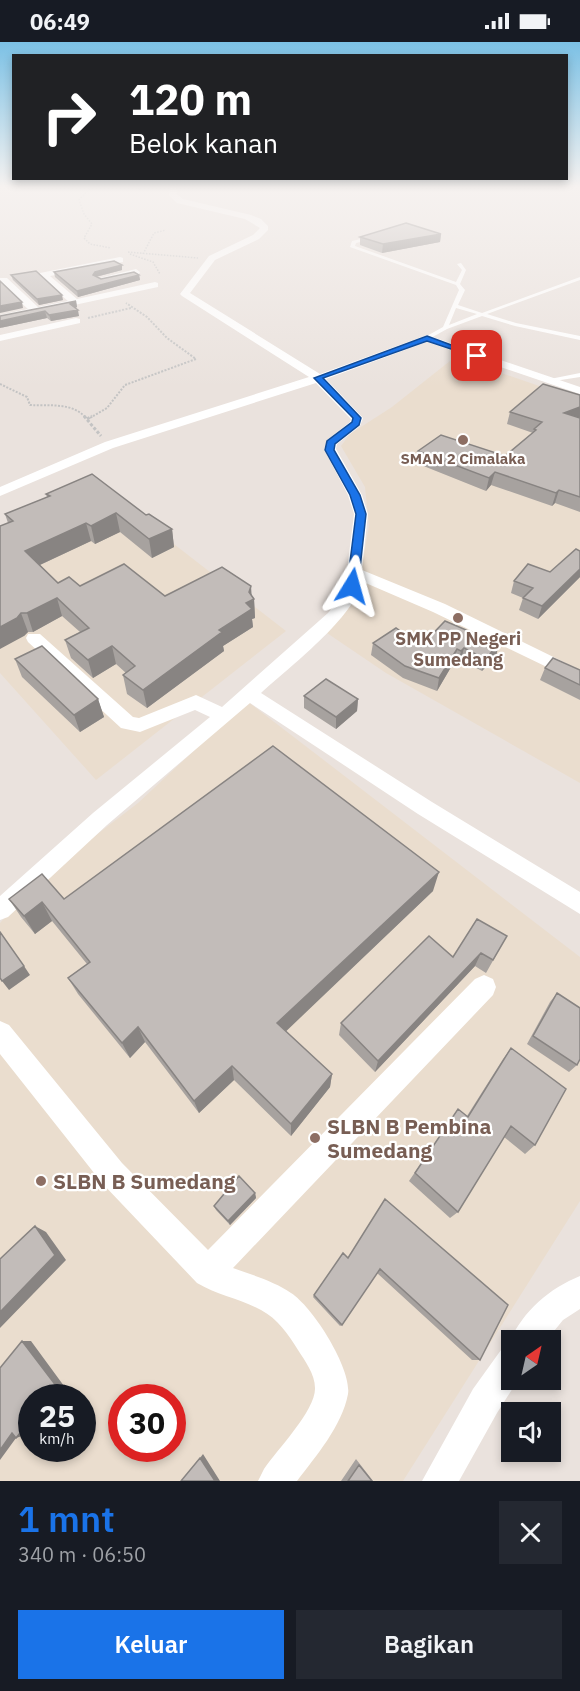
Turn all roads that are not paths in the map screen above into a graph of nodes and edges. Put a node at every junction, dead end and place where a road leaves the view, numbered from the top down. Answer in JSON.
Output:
{"nodes":[{"id":1,"x":222,"y":253,"type":"edge"},
{"id":2,"x":370,"y":253,"type":"edge"},
{"id":3,"x":120,"y":260,"type":"dead end"},
{"id":4,"x":459,"y":264,"type":"dead end"},
{"id":5,"x":87,"y":267,"type":"junction"},
{"id":6,"x":136,"y":272,"type":"edge"},
{"id":7,"x":580,"y":278,"type":"edge"},
{"id":8,"x":101,"y":279,"type":"junction"},
{"id":9,"x":0,"y":281,"type":"edge"},
{"id":10,"x":458,"y":284,"type":"junction"},
{"id":11,"x":154,"y":285,"type":"dead end"},
{"id":12,"x":117,"y":293,"type":"junction"},
{"id":13,"x":74,"y":300,"type":"junction"},
{"id":14,"x":50,"y":305,"type":"junction"},
{"id":15,"x":454,"y":306,"type":"junction"},
{"id":16,"x":33,"y":309,"type":"junction"},
{"id":17,"x":481,"y":315,"type":"junction"},
{"id":18,"x":0,"y":316,"type":"edge"},
{"id":19,"x":444,"y":328,"type":"junction"},
{"id":20,"x":0,"y":338,"type":"edge"},
{"id":21,"x":427,"y":338,"type":"junction"},
{"id":22,"x":580,"y":338,"type":"edge"},
{"id":23,"x":580,"y":375,"type":"edge"},
{"id":24,"x":318,"y":378,"type":"junction"},
{"id":25,"x":548,"y":380,"type":"junction"},
{"id":26,"x":580,"y":391,"type":"edge"},
{"id":27,"x":0,"y":492,"type":"edge"},
{"id":28,"x":353,"y":572,"type":"junction"},
{"id":29,"x":34,"y":638,"type":"dead end"},
{"id":30,"x":580,"y":677,"type":"edge"},
{"id":31,"x":249,"y":694,"type":"junction"},
{"id":32,"x":224,"y":716,"type":"junction"},
{"id":33,"x":580,"y":904,"type":"edge"},
{"id":34,"x":0,"y":910,"type":"edge"},
{"id":35,"x":484,"y":987,"type":"dead end"},
{"id":36,"x":0,"y":1034,"type":"edge"},
{"id":37,"x":208,"y":1272,"type":"junction"},
{"id":38,"x":580,"y":1291,"type":"edge"},
{"id":39,"x":535,"y":1330,"type":"edge"},
{"id":40,"x":501,"y":1377,"type":"edge"},
{"id":41,"x":276,"y":1481,"type":"edge"},
{"id":42,"x":440,"y":1481,"type":"edge"}],
"edges":[{"from":1,"to":24,"type":"street"},
{"from":2,"to":10,"type":"lane"},
{"from":3,"to":5,"type":"street"},
{"from":4,"to":10,"type":"lane"},
{"from":5,"to":8,"type":"street"},
{"from":5,"to":13,"type":"street"},
{"from":6,"to":8,"type":"street"},
{"from":7,"to":17,"type":"lane"},
{"from":8,"to":12,"type":"street"},
{"from":9,"to":16,"type":"street"},
{"from":10,"to":15,"type":"lane"},
{"from":11,"to":12,"type":"street"},
{"from":12,"to":13,"type":"street"},
{"from":13,"to":14,"type":"street"},
{"from":14,"to":16,"type":"street"},
{"from":14,"to":20,"type":"street"},
{"from":15,"to":17,"type":"lane"},
{"from":15,"to":19,"type":"lane"},
{"from":16,"to":18,"type":"street"},
{"from":17,"to":19,"type":"lane"},
{"from":17,"to":22,"type":"lane"},
{"from":19,"to":21,"type":"lane"},
{"from":21,"to":24,"type":"street"},
{"from":21,"to":25,"type":"street"},
{"from":23,"to":25,"type":"lane"},
{"from":24,"to":27,"type":"street"},
{"from":24,"to":28,"type":"street"},
{"from":25,"to":26,"type":"street"},
{"from":28,"to":30,"type":"street"},
{"from":28,"to":31,"type":"street"},
{"from":29,"to":32,"type":"street"},
{"from":31,"to":32,"type":"street"},
{"from":31,"to":33,"type":"street"},
{"from":32,"to":34,"type":"street"},
{"from":35,"to":37,"type":"street"},
{"from":36,"to":37,"type":"street"},
{"from":37,"to":41,"type":"street"},
{"from":38,"to":39,"type":"street"},
{"from":40,"to":42,"type":"street"}]}
